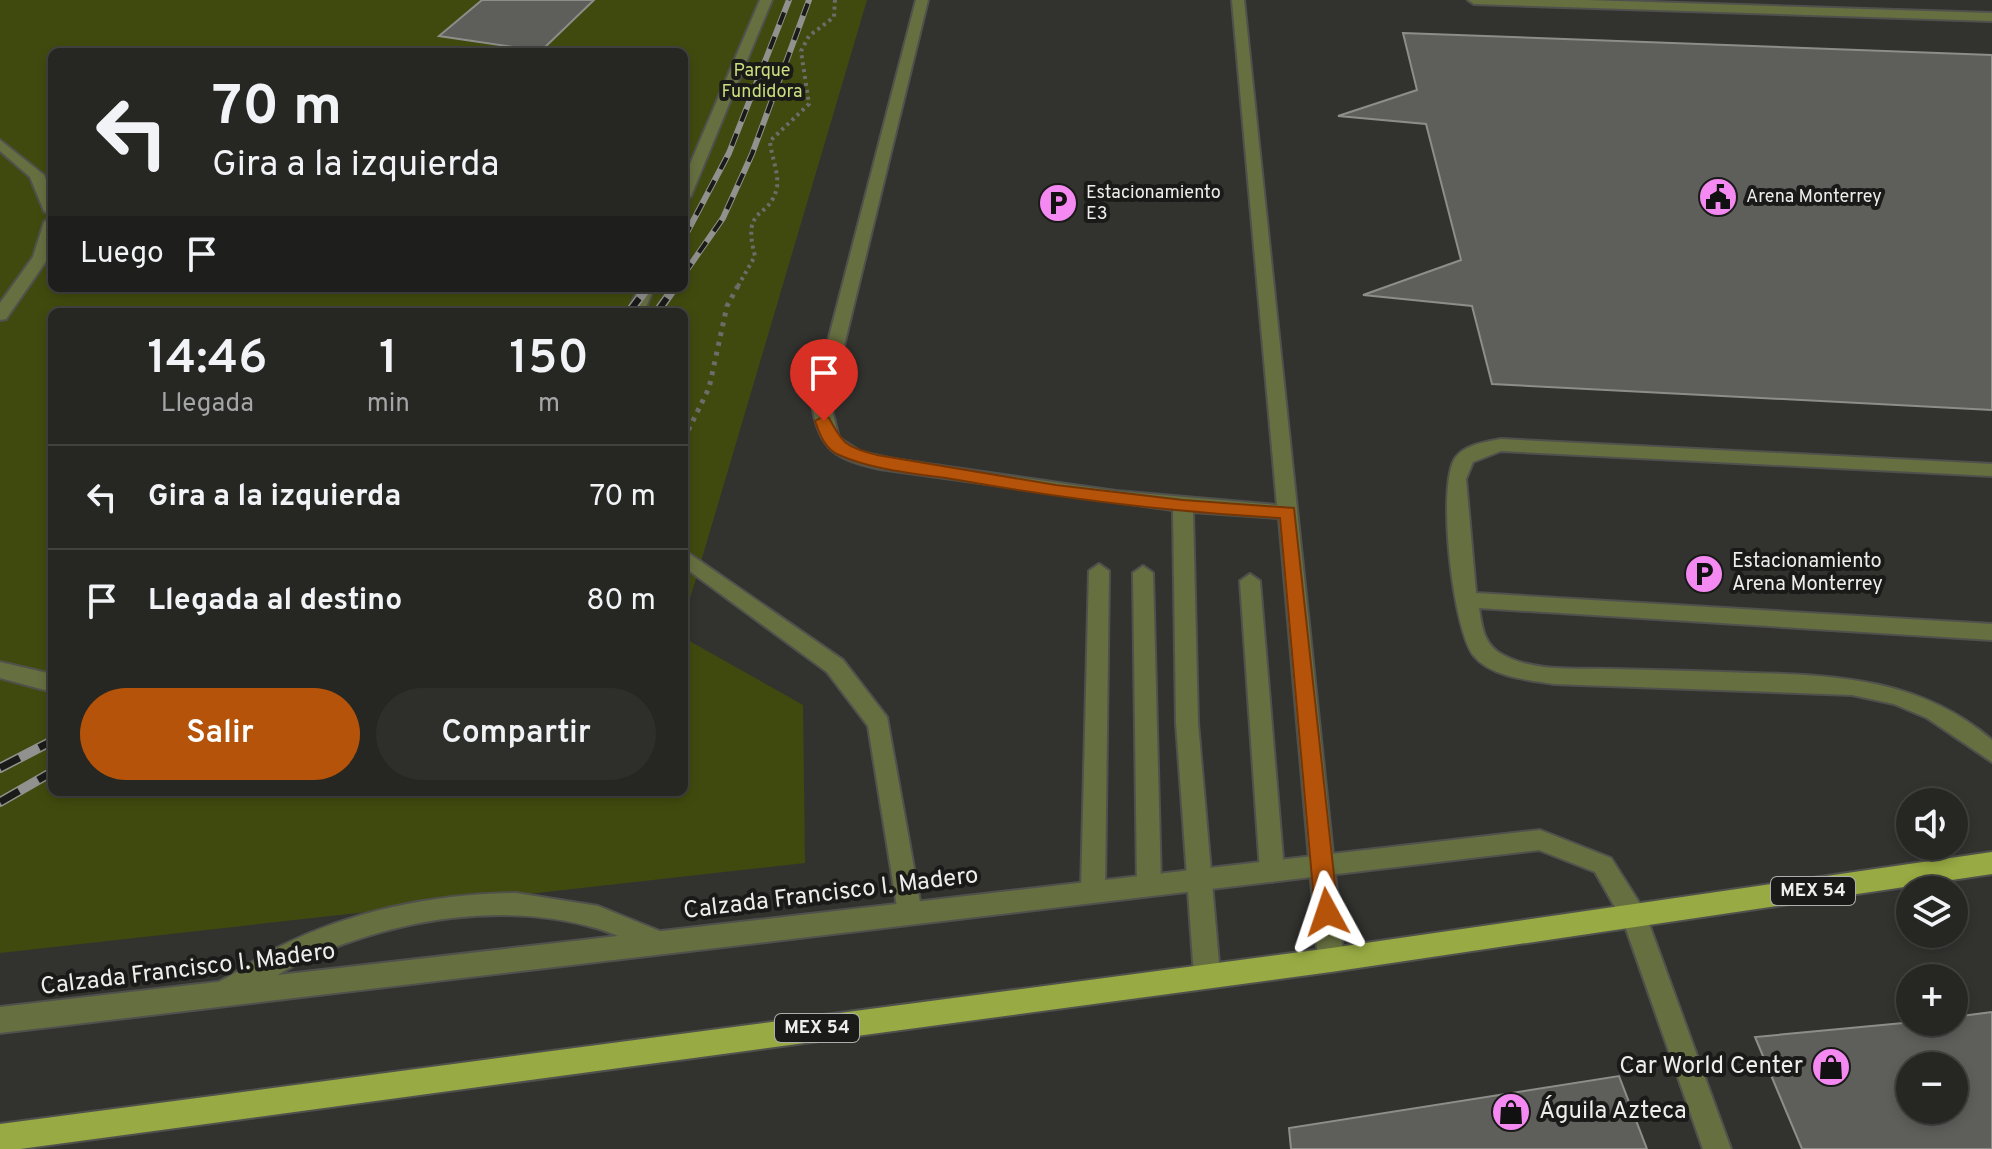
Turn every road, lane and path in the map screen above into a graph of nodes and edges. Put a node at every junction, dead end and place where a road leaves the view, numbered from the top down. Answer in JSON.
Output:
{"nodes":[{"id":1,"x":766,"y":0,"type":"edge"},
{"id":2,"x":835,"y":0,"type":"edge"},
{"id":3,"x":922,"y":0,"type":"edge"},
{"id":4,"x":1238,"y":0,"type":"edge"},
{"id":5,"x":1474,"y":0,"type":"edge"},
{"id":6,"x":1992,"y":17,"type":"edge"},
{"id":7,"x":0,"y":144,"type":"edge"},
{"id":8,"x":688,"y":186,"type":"edge"},
{"id":9,"x":48,"y":201,"type":"edge"},
{"id":10,"x":48,"y":235,"type":"edge"},
{"id":11,"x":0,"y":315,"type":"edge"},
{"id":12,"x":688,"y":431,"type":"edge"},
{"id":13,"x":1992,"y":470,"type":"edge"},
{"id":14,"x":1183,"y":507,"type":"junction"},
{"id":15,"x":1288,"y":512,"type":"junction"},
{"id":16,"x":688,"y":560,"type":"edge"},
{"id":17,"x":1099,"y":571,"type":"dead end"},
{"id":18,"x":1143,"y":573,"type":"dead end"},
{"id":19,"x":1250,"y":581,"type":"dead end"},
{"id":20,"x":1467,"y":600,"type":"junction"},
{"id":21,"x":1992,"y":632,"type":"edge"},
{"id":22,"x":0,"y":670,"type":"edge"},
{"id":23,"x":48,"y":682,"type":"edge"},
{"id":24,"x":1992,"y":753,"type":"edge"},
{"id":25,"x":1992,"y":863,"type":"edge"},
{"id":26,"x":1322,"y":864,"type":"junction"},
{"id":27,"x":1272,"y":871,"type":"junction"},
{"id":28,"x":1198,"y":880,"type":"junction"},
{"id":29,"x":1149,"y":885,"type":"junction"},
{"id":30,"x":1093,"y":891,"type":"junction"},
{"id":31,"x":910,"y":913,"type":"junction"},
{"id":32,"x":1635,"y":918,"type":"junction"},
{"id":33,"x":658,"y":942,"type":"junction"},
{"id":34,"x":1331,"y":960,"type":"junction"},
{"id":35,"x":1207,"y":975,"type":"junction"},
{"id":36,"x":224,"y":994,"type":"junction"},
{"id":37,"x":0,"y":1020,"type":"edge"},
{"id":38,"x":0,"y":1138,"type":"edge"},
{"id":39,"x":1717,"y":1149,"type":"edge"}],
"edges":[{"from":1,"to":8,"type":"street"},
{"from":2,"to":12,"type":"path"},
{"from":3,"to":14,"type":"street"},
{"from":4,"to":15,"type":"street"},
{"from":5,"to":6,"type":"street"},
{"from":7,"to":9,"type":"street"},
{"from":10,"to":11,"type":"street"},
{"from":13,"to":20,"type":"street"},
{"from":14,"to":15,"type":"street"},
{"from":14,"to":28,"type":"street"},
{"from":15,"to":26,"type":"street"},
{"from":16,"to":31,"type":"street"},
{"from":17,"to":30,"type":"street"},
{"from":18,"to":29,"type":"street"},
{"from":19,"to":27,"type":"street"},
{"from":20,"to":21,"type":"street"},
{"from":20,"to":24,"type":"street"},
{"from":22,"to":23,"type":"street"},
{"from":25,"to":32,"type":"main road","number":"MEX 54"},
{"from":26,"to":27,"type":"street","name":"Calzada Francisco I. Madero"},
{"from":26,"to":32,"type":"street","name":"Calzada Francisco I. Madero"},
{"from":26,"to":34,"type":"street"},
{"from":27,"to":28,"type":"street","name":"Calzada Francisco I. Madero"},
{"from":28,"to":29,"type":"street","name":"Calzada Francisco I. Madero"},
{"from":28,"to":35,"type":"street"},
{"from":29,"to":30,"type":"street","name":"Calzada Francisco I. Madero"},
{"from":30,"to":31,"type":"street","name":"Calzada Francisco I. Madero"},
{"from":31,"to":33,"type":"street","name":"Calzada Francisco I. Madero"},
{"from":32,"to":34,"type":"main road","number":"MEX 54"},
{"from":32,"to":39,"type":"street","name":"Calzada Francisco I. Madero"},
{"from":33,"to":36,"type":"street","name":"Calzada Francisco I. Madero"},
{"from":33,"to":36,"type":"street"},
{"from":34,"to":35,"type":"main road","number":"MEX 54"},
{"from":35,"to":38,"type":"main road","number":"MEX 54"},
{"from":36,"to":37,"type":"street","name":"Calzada Francisco I. Madero"}]}
